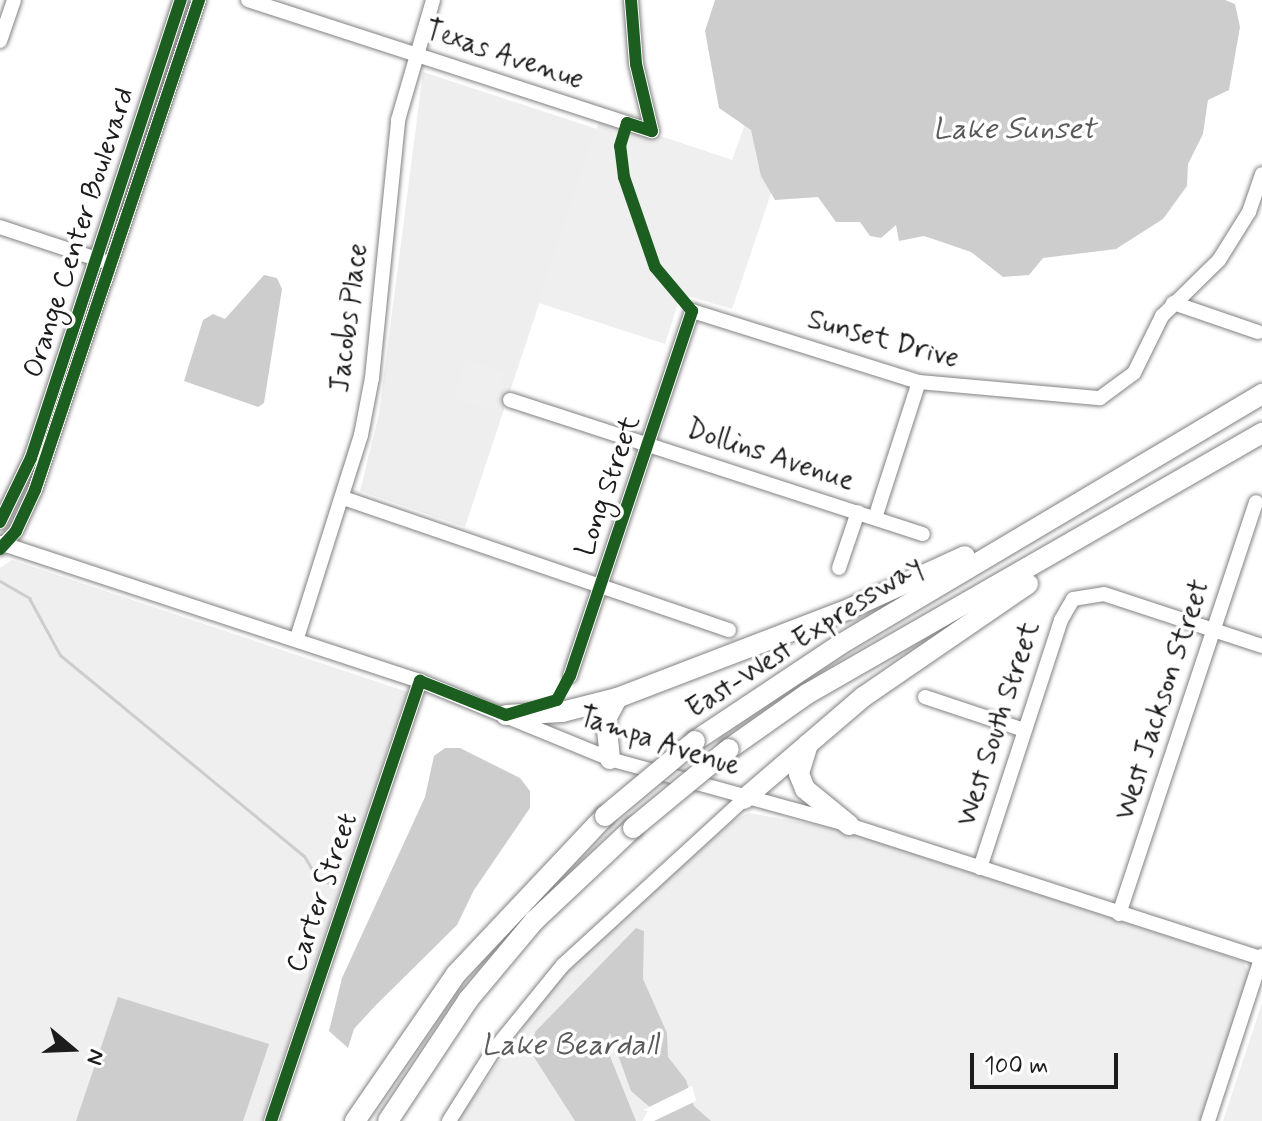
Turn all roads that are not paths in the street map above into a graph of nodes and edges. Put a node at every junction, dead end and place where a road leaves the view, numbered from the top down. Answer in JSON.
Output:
{"nodes":[{"id":1,"x":14,"y":0,"type":"edge"},
{"id":2,"x":181,"y":0,"type":"edge"},
{"id":3,"x":199,"y":0,"type":"edge"},
{"id":4,"x":248,"y":0,"type":"edge"},
{"id":5,"x":433,"y":0,"type":"edge"},
{"id":6,"x":631,"y":0,"type":"edge"},
{"id":7,"x":0,"y":41,"type":"edge"},
{"id":8,"x":414,"y":55,"type":"junction"},
{"id":9,"x":1262,"y":174,"type":"edge"},
{"id":10,"x":0,"y":227,"type":"edge"},
{"id":11,"x":95,"y":259,"type":"junction"},
{"id":12,"x":111,"y":264,"type":"junction"},
{"id":13,"x":1173,"y":303,"type":"junction"},
{"id":14,"x":692,"y":311,"type":"joint"},
{"id":15,"x":1258,"y":332,"type":"dead end"},
{"id":16,"x":63,"y":382,"type":"junction"},
{"id":17,"x":919,"y":382,"type":"junction"},
{"id":18,"x":1262,"y":394,"type":"edge"},
{"id":19,"x":510,"y":400,"type":"dead end"},
{"id":20,"x":1262,"y":433,"type":"edge"},
{"id":21,"x":649,"y":444,"type":"junction"},
{"id":22,"x":343,"y":498,"type":"junction"},
{"id":23,"x":1256,"y":502,"type":"dead end"},
{"id":24,"x":858,"y":512,"type":"junction"},
{"id":25,"x":875,"y":518,"type":"junction"},
{"id":26,"x":1045,"y":520,"type":"junction"},
{"id":27,"x":0,"y":522,"type":"edge"},
{"id":28,"x":923,"y":534,"type":"dead end"},
{"id":29,"x":1088,"y":537,"type":"junction"},
{"id":30,"x":2,"y":545,"type":"edge"},
{"id":31,"x":839,"y":568,"type":"dead end"},
{"id":32,"x":600,"y":587,"type":"junction"},
{"id":33,"x":729,"y":630,"type":"dead end"},
{"id":34,"x":1214,"y":631,"type":"junction"},
{"id":35,"x":297,"y":638,"type":"junction"},
{"id":36,"x":1262,"y":646,"type":"edge"},
{"id":37,"x":570,"y":676,"type":"dead end"},
{"id":38,"x":420,"y":681,"type":"junction"},
{"id":39,"x":925,"y":697,"type":"dead end"},
{"id":40,"x":617,"y":698,"type":"junction"},
{"id":41,"x":506,"y":715,"type":"junction"},
{"id":42,"x":1024,"y":730,"type":"junction"},
{"id":43,"x":808,"y":744,"type":"junction"},
{"id":44,"x":610,"y":759,"type":"junction"},
{"id":45,"x":744,"y":799,"type":"junction"},
{"id":46,"x":849,"y":825,"type":"junction"},
{"id":47,"x":980,"y":868,"type":"junction"},
{"id":48,"x":1119,"y":914,"type":"junction"},
{"id":49,"x":1262,"y":957,"type":"edge"},
{"id":50,"x":271,"y":1121,"type":"edge"},
{"id":51,"x":355,"y":1121,"type":"edge"},
{"id":52,"x":388,"y":1121,"type":"edge"},
{"id":53,"x":449,"y":1121,"type":"edge"},
{"id":54,"x":1208,"y":1121,"type":"edge"}],
"edges":[{"from":1,"to":7,"type":"street"},
{"from":2,"to":11,"type":"street","name":"Orange Center Boulevard"},
{"from":3,"to":12,"type":"street","name":"Orange Center Boulevard"},
{"from":4,"to":8,"type":"street","name":"Texas Avenue"},
{"from":5,"to":8,"type":"street","name":"Jacobs Place"},
{"from":6,"to":8,"type":"street","name":"Texas Avenue"},
{"from":8,"to":22,"type":"street","name":"Jacobs Place"},
{"from":9,"to":13,"type":"street"},
{"from":10,"to":11,"type":"street"},
{"from":11,"to":12,"type":"street"},
{"from":11,"to":16,"type":"street","name":"Orange Center Boulevard"},
{"from":12,"to":16,"type":"street","name":"Orange Center Boulevard"},
{"from":13,"to":15,"type":"street"},
{"from":13,"to":17,"type":"street","name":"Sunset Drive"},
{"from":14,"to":17,"type":"street","name":"Sunset Drive"},
{"from":14,"to":21,"type":"street","name":"Long Street"},
{"from":16,"to":27,"type":"street","name":"Orange Center Boulevard"},
{"from":16,"to":30,"type":"street","name":"Orange Center Boulevard"},
{"from":17,"to":25,"type":"street"},
{"from":18,"to":26,"type":"highway","name":"East-West Expressway"},
{"from":19,"to":21,"type":"street","name":"Dollins Avenue"},
{"from":20,"to":29,"type":"highway","name":"East-West Expressway"},
{"from":21,"to":24,"type":"street","name":"Dollins Avenue"},
{"from":21,"to":32,"type":"street","name":"Long Street"},
{"from":22,"to":32,"type":"street"},
{"from":22,"to":35,"type":"street","name":"Jacobs Place"},
{"from":23,"to":34,"type":"street","name":"West Jackson Street"},
{"from":24,"to":25,"type":"street","name":"Dollins Avenue"},
{"from":24,"to":31,"type":"street"},
{"from":25,"to":28,"type":"street","name":"Dollins Avenue"},
{"from":26,"to":40,"type":"highway"},
{"from":26,"to":51,"type":"highway","name":"East-West Expressway","bridge":true},
{"from":29,"to":43,"type":"highway"},
{"from":29,"to":52,"type":"highway","name":"East-West Expressway","bridge":true},
{"from":30,"to":35,"type":"street","name":"Tampa Avenue"},
{"from":32,"to":33,"type":"street"},
{"from":32,"to":37,"type":"street","name":"Long Street"},
{"from":34,"to":36,"type":"street"},
{"from":34,"to":42,"type":"street","name":"West South Street"},
{"from":34,"to":48,"type":"street","name":"West Jackson Street"},
{"from":35,"to":38,"type":"street","name":"Tampa Avenue"},
{"from":38,"to":41,"type":"street","name":"Tampa Avenue"},
{"from":38,"to":50,"type":"street","name":"Carter Street"},
{"from":39,"to":42,"type":"street"},
{"from":40,"to":41,"type":"highway"},
{"from":40,"to":44,"type":"highway"},
{"from":41,"to":44,"type":"street","name":"Tampa Avenue"},
{"from":42,"to":47,"type":"street","name":"West South Street"},
{"from":43,"to":45,"type":"highway"},
{"from":43,"to":46,"type":"highway"},
{"from":44,"to":45,"type":"street","name":"Tampa Avenue"},
{"from":45,"to":46,"type":"street","name":"Tampa Avenue"},
{"from":45,"to":53,"type":"street"},
{"from":46,"to":47,"type":"street","name":"Tampa Avenue"},
{"from":47,"to":48,"type":"street","name":"Tampa Avenue"},
{"from":48,"to":49,"type":"street","name":"Tampa Avenue"},
{"from":49,"to":54,"type":"street"}]}
